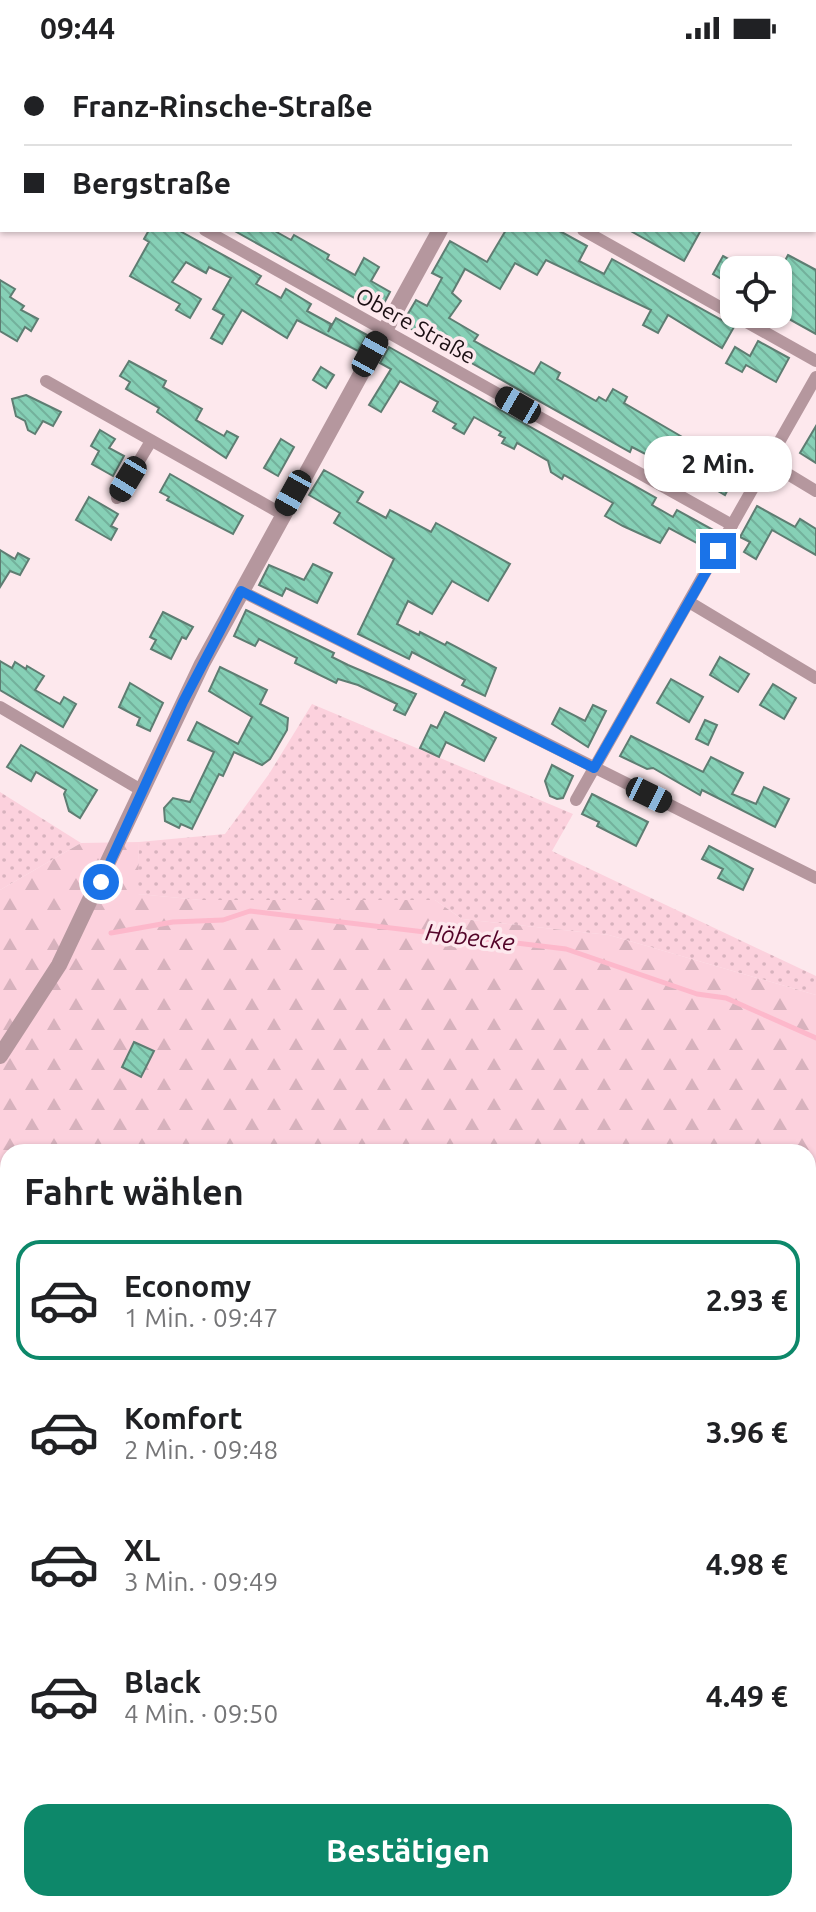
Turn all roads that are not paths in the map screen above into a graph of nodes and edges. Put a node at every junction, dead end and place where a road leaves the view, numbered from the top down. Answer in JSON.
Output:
{"nodes":[{"id":1,"x":209,"y":232,"type":"edge"},
{"id":2,"x":439,"y":232,"type":"edge"},
{"id":3,"x":587,"y":232,"type":"edge"},
{"id":4,"x":384,"y":330,"type":"junction"},
{"id":5,"x":816,"y":361,"type":"edge"},
{"id":6,"x":816,"y":377,"type":"edge"},
{"id":7,"x":46,"y":381,"type":"dead end"},
{"id":8,"x":151,"y":441,"type":"junction"},
{"id":9,"x":768,"y":462,"type":"junction"},
{"id":10,"x":816,"y":491,"type":"edge"},
{"id":11,"x":117,"y":498,"type":"dead end"},
{"id":12,"x":282,"y":514,"type":"junction"},
{"id":13,"x":732,"y":525,"type":"junction"},
{"id":14,"x":241,"y":591,"type":"junction"},
{"id":15,"x":689,"y":602,"type":"junction"},
{"id":16,"x":816,"y":678,"type":"edge"},
{"id":17,"x":0,"y":707,"type":"edge"},
{"id":18,"x":594,"y":768,"type":"junction"},
{"id":19,"x":141,"y":790,"type":"junction"},
{"id":20,"x":576,"y":800,"type":"dead end"},
{"id":21,"x":816,"y":878,"type":"edge"},
{"id":22,"x":0,"y":1056,"type":"edge"}],
"edges":[{"from":1,"to":4,"type":"street","name":"Obere Straße"},
{"from":2,"to":4,"type":"street"},
{"from":3,"to":5,"type":"street"},
{"from":4,"to":12,"type":"street"},
{"from":4,"to":13,"type":"street","name":"Obere Straße"},
{"from":6,"to":9,"type":"street"},
{"from":7,"to":8,"type":"street"},
{"from":8,"to":11,"type":"street"},
{"from":8,"to":12,"type":"street"},
{"from":9,"to":10,"type":"street"},
{"from":9,"to":13,"type":"street"},
{"from":12,"to":14,"type":"street"},
{"from":13,"to":15,"type":"street"},
{"from":14,"to":18,"type":"street"},
{"from":14,"to":19,"type":"street"},
{"from":15,"to":16,"type":"street"},
{"from":15,"to":18,"type":"street"},
{"from":17,"to":19,"type":"street"},
{"from":18,"to":20,"type":"street"},
{"from":18,"to":21,"type":"street"},
{"from":19,"to":22,"type":"street"}]}
